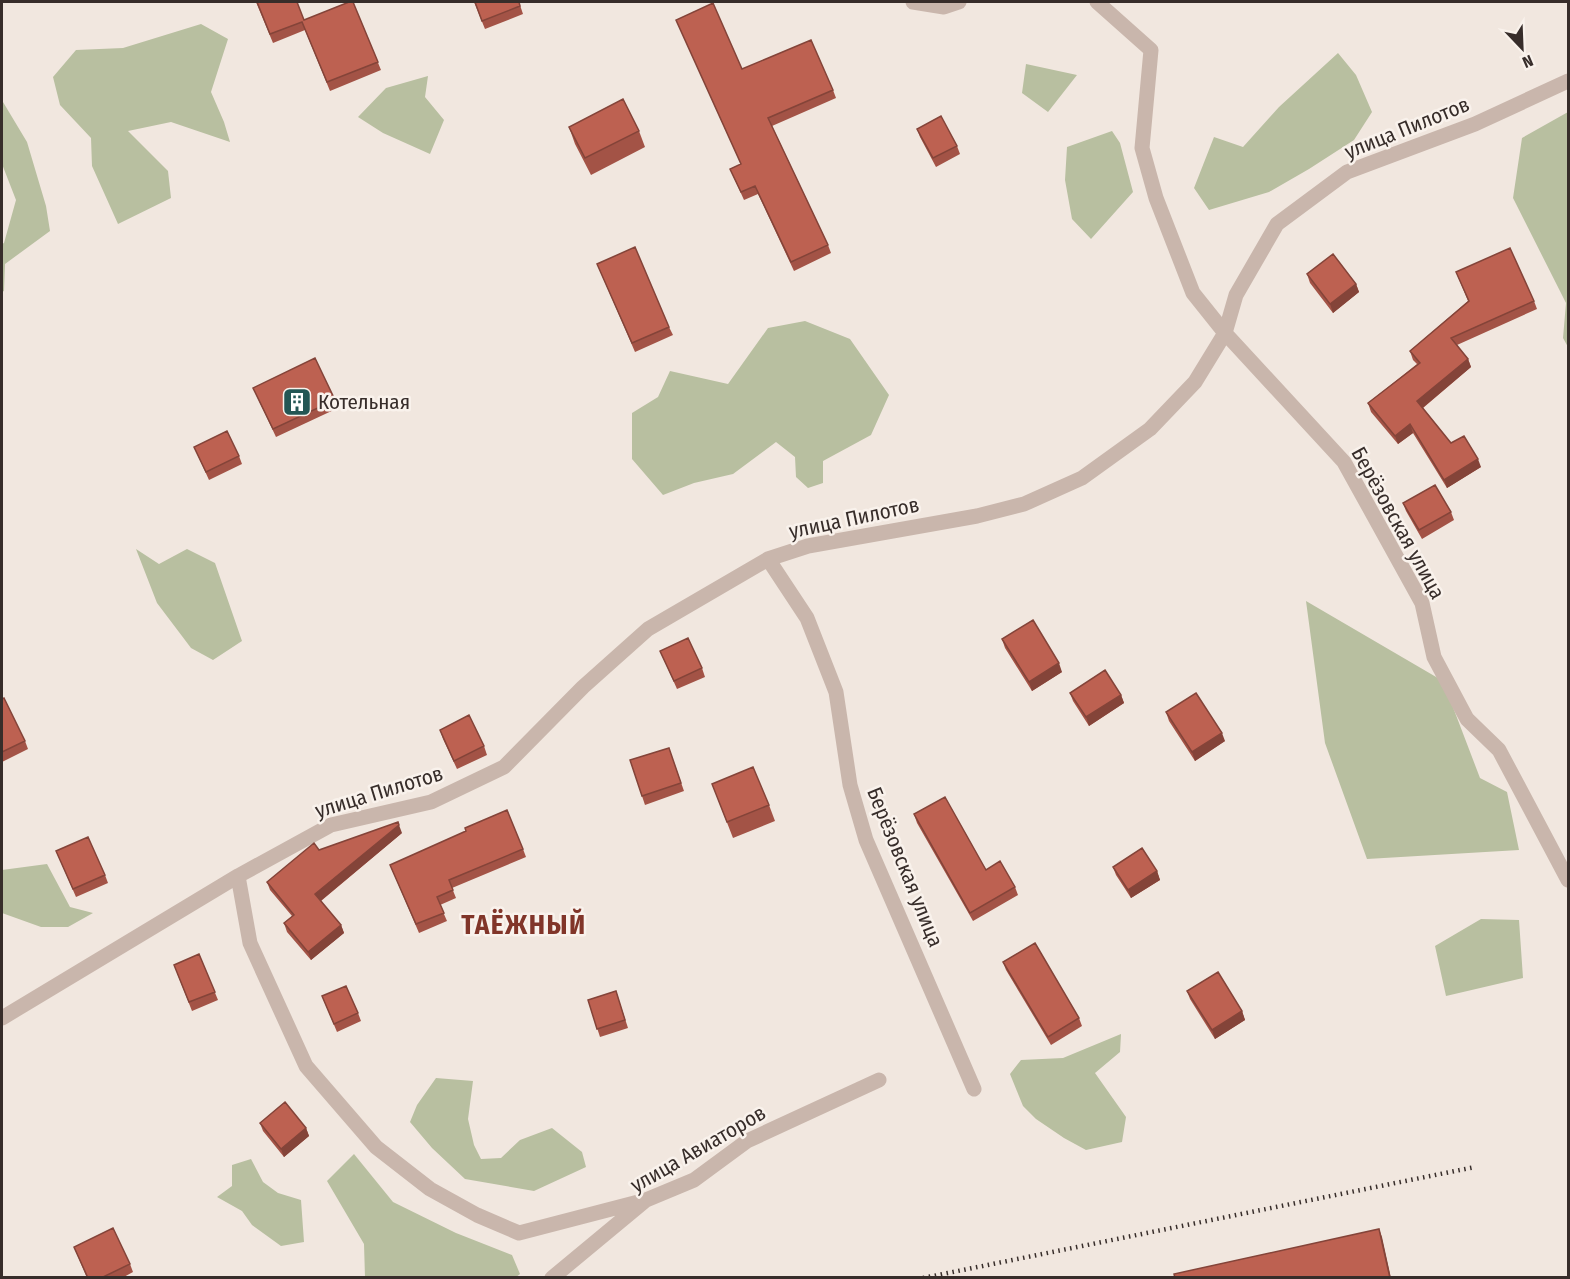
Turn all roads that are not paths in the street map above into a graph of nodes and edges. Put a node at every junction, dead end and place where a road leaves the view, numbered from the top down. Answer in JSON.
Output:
{"nodes":[{"id":1,"x":913,"y":2,"type":"edge"},
{"id":2,"x":959,"y":2,"type":"edge"},
{"id":3,"x":1098,"y":2,"type":"edge"},
{"id":4,"x":1569,"y":81,"type":"edge"},
{"id":5,"x":1225,"y":333,"type":"junction"},
{"id":6,"x":768,"y":559,"type":"junction"},
{"id":7,"x":238,"y":876,"type":"junction"},
{"id":8,"x":1569,"y":880,"type":"edge"},
{"id":9,"x":2,"y":1018,"type":"edge"},
{"id":10,"x":879,"y":1080,"type":"dead end"},
{"id":11,"x":974,"y":1089,"type":"dead end"},
{"id":12,"x":646,"y":1200,"type":"junction"},
{"id":13,"x":552,"y":1278,"type":"edge"}],
"edges":[{"from":1,"to":2,"type":"street"},
{"from":3,"to":5,"type":"street","name":"Берёзовская улица"},
{"from":4,"to":5,"type":"street","name":"улица Пилотов"},
{"from":5,"to":6,"type":"street","name":"улица Пилотов"},
{"from":5,"to":8,"type":"street","name":"Берёзовская улица"},
{"from":6,"to":7,"type":"street","name":"улица Пилотов"},
{"from":6,"to":11,"type":"street","name":"Берёзовская улица"},
{"from":7,"to":9,"type":"street","name":"улица Пилотов"},
{"from":7,"to":12,"type":"street"},
{"from":10,"to":12,"type":"street","name":"улица Авиаторов"},
{"from":12,"to":13,"type":"street","name":"улица Авиаторов"}]}
